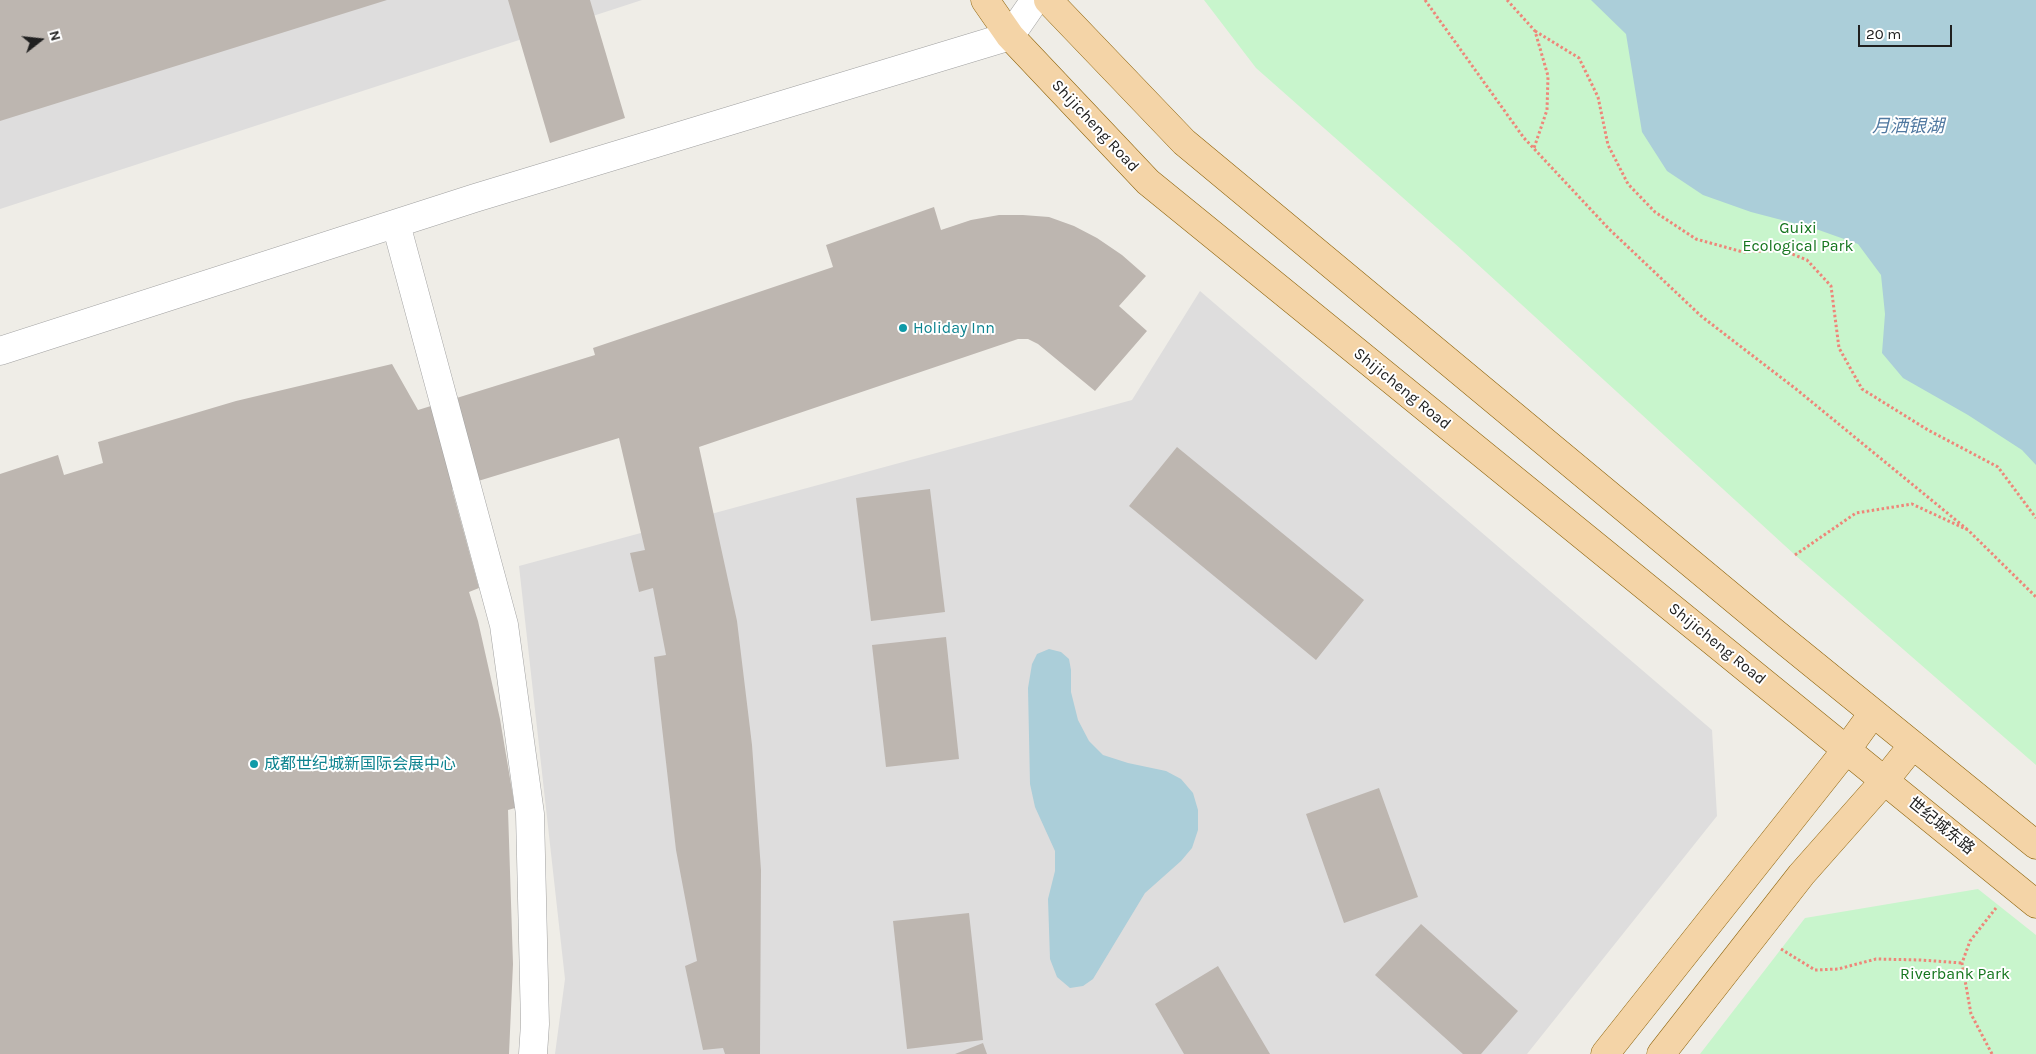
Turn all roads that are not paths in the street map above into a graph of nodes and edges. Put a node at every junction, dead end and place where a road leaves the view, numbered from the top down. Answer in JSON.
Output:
{"nodes":[{"id":1,"x":985,"y":0,"type":"edge"},
{"id":2,"x":1035,"y":0,"type":"edge"},
{"id":3,"x":1048,"y":0,"type":"edge"},
{"id":4,"x":1010,"y":36,"type":"junction"},
{"id":5,"x":396,"y":224,"type":"junction"},
{"id":6,"x":0,"y":351,"type":"edge"},
{"id":7,"x":1873,"y":713,"type":"junction"},
{"id":8,"x":1913,"y":745,"type":"junction"},
{"id":9,"x":1847,"y":749,"type":"junction"},
{"id":10,"x":1886,"y":780,"type":"junction"},
{"id":11,"x":2036,"y":845,"type":"edge"},
{"id":12,"x":2036,"y":904,"type":"edge"},
{"id":13,"x":533,"y":1054,"type":"edge"},
{"id":14,"x":1605,"y":1054,"type":"edge"},
{"id":15,"x":1661,"y":1054,"type":"edge"}],
"edges":[{"from":1,"to":4,"type":"main road","name":"Shijicheng Road"},
{"from":2,"to":4,"type":"street"},
{"from":3,"to":7,"type":"main road"},
{"from":4,"to":5,"type":"street"},
{"from":4,"to":9,"type":"main road","name":"Shijicheng Road"},
{"from":5,"to":6,"type":"street"},
{"from":5,"to":13,"type":"street"},
{"from":7,"to":8,"type":"main road"},
{"from":7,"to":9,"type":"main road"},
{"from":8,"to":10,"type":"main road"},
{"from":8,"to":11,"type":"main road"},
{"from":9,"to":10,"type":"main road","name":"世纪城东路"},
{"from":9,"to":14,"type":"main road"},
{"from":10,"to":12,"type":"main road","name":"世纪城东路"},
{"from":10,"to":15,"type":"main road"}]}
